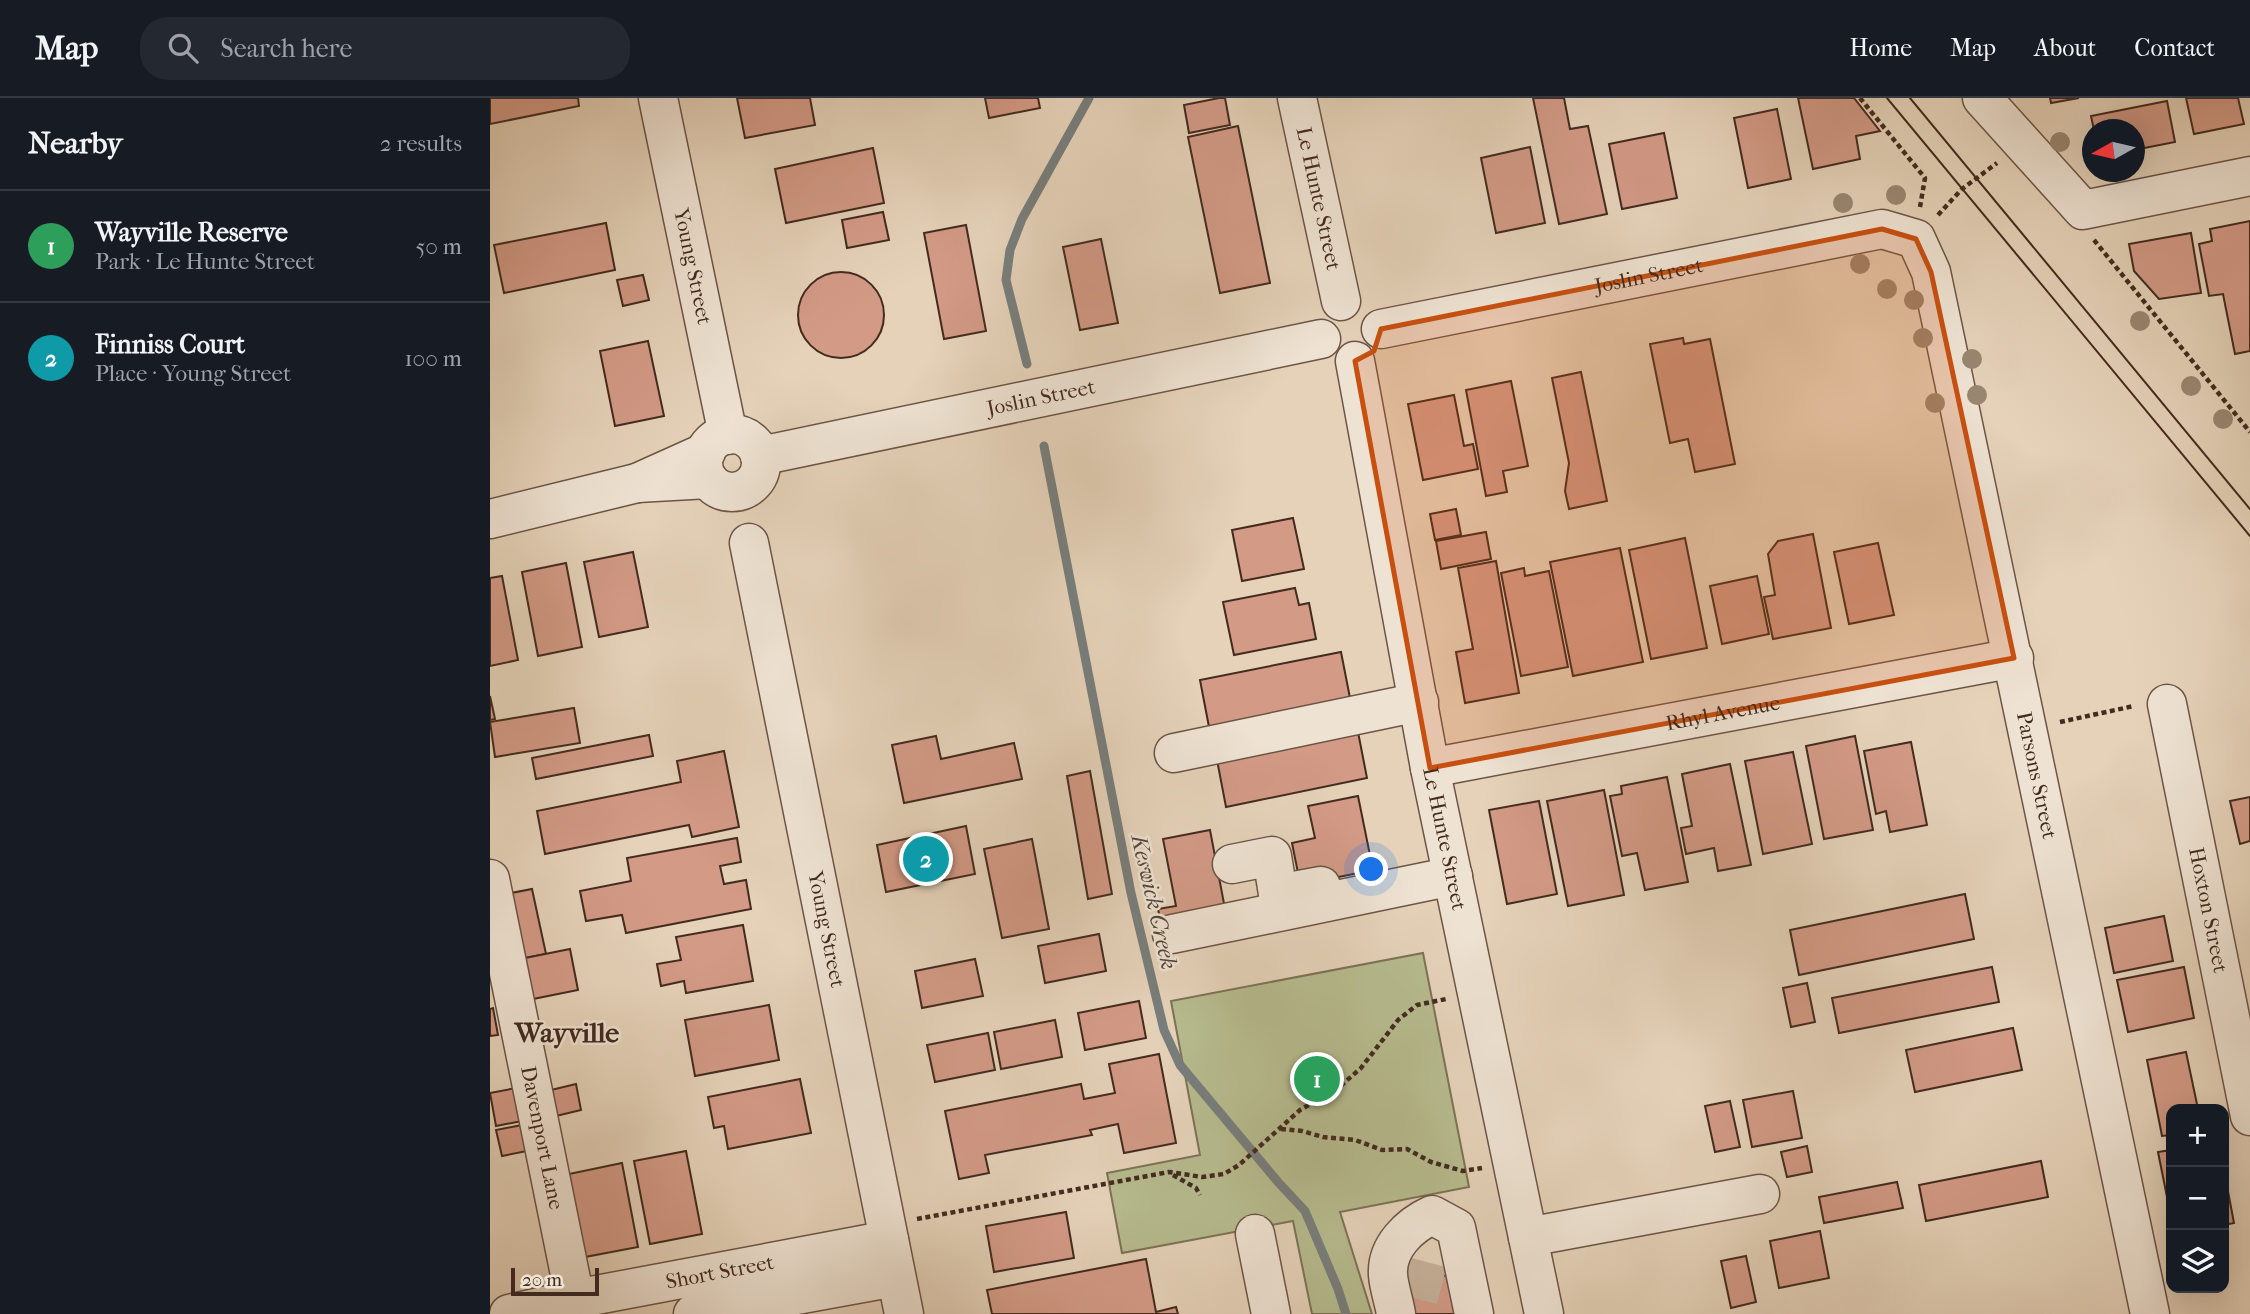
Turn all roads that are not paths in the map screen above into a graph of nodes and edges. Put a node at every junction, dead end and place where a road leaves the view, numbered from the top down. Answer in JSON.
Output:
{"nodes":[{"id":1,"x":658,"y":98,"type":"edge"},
{"id":2,"x":1297,"y":98,"type":"edge"},
{"id":3,"x":1982,"y":98,"type":"edge"},
{"id":4,"x":2250,"y":176,"type":"edge"},
{"id":5,"x":1916,"y":239,"type":"joint"},
{"id":6,"x":1341,"y":301,"type":"junction"},
{"id":7,"x":1381,"y":329,"type":"junction"},
{"id":8,"x":1321,"y":339,"type":"junction"},
{"id":9,"x":1356,"y":361,"type":"junction"},
{"id":10,"x":729,"y":467,"type":"junction"},
{"id":11,"x":490,"y":519,"type":"edge"},
{"id":12,"x":2014,"y":658,"type":"junction"},
{"id":13,"x":1419,"y":702,"type":"junction"},
{"id":14,"x":2167,"y":704,"type":"road end"},
{"id":15,"x":1174,"y":753,"type":"dead end"},
{"id":16,"x":1430,"y":768,"type":"junction"},
{"id":17,"x":1233,"y":864,"type":"dead end"},
{"id":18,"x":1452,"y":868,"type":"junction"},
{"id":19,"x":490,"y":879,"type":"edge"},
{"id":20,"x":1172,"y":934,"type":"dead end"},
{"id":21,"x":2250,"y":1116,"type":"edge"},
{"id":22,"x":1760,"y":1194,"type":"dead end"},
{"id":23,"x":888,"y":1232,"type":"junction"},
{"id":24,"x":1255,"y":1234,"type":"dead end"},
{"id":25,"x":1528,"y":1237,"type":"junction"},
{"id":26,"x":895,"y":1277,"type":"junction"},
{"id":27,"x":1399,"y":1293,"type":"edge"},
{"id":28,"x":1462,"y":1304,"type":"edge"},
{"id":29,"x":577,"y":1306,"type":"edge"},
{"id":30,"x":509,"y":1314,"type":"edge"},
{"id":31,"x":693,"y":1314,"type":"edge"},
{"id":32,"x":904,"y":1314,"type":"edge"},
{"id":33,"x":1271,"y":1314,"type":"edge"},
{"id":34,"x":1544,"y":1314,"type":"edge"},
{"id":35,"x":2150,"y":1314,"type":"edge"}],
"edges":[{"from":1,"to":10,"type":"street","name":"Young Street"},
{"from":2,"to":6,"type":"street","name":"Le Hunte Street"},
{"from":3,"to":4,"type":"street"},
{"from":5,"to":7,"type":"street","name":"Joslin Street"},
{"from":5,"to":12,"type":"street","name":"Parsons Street"},
{"from":6,"to":7,"type":"street"},
{"from":6,"to":8,"type":"street"},
{"from":7,"to":9,"type":"street"},
{"from":8,"to":9,"type":"street"},
{"from":8,"to":10,"type":"street","name":"Joslin Street"},
{"from":9,"to":13,"type":"street","name":"Le Hunte Street"},
{"from":10,"to":11,"type":"street","name":"Joslin Street"},
{"from":10,"to":23,"type":"street","name":"Young Street"},
{"from":12,"to":16,"type":"street","name":"Rhyl Avenue"},
{"from":12,"to":35,"type":"street","name":"Parsons Street"},
{"from":13,"to":15,"type":"street"},
{"from":13,"to":16,"type":"street","name":"Le Hunte Street"},
{"from":14,"to":21,"type":"street","name":"Hoxton Street"},
{"from":16,"to":18,"type":"street","name":"Le Hunte Street"},
{"from":17,"to":18,"type":"street"},
{"from":18,"to":20,"type":"street"},
{"from":18,"to":25,"type":"street","name":"Le Hunte Street"},
{"from":19,"to":29,"type":"street","name":"Davenport Lane"},
{"from":22,"to":25,"type":"street"},
{"from":23,"to":26,"type":"street","name":"Young Street"},
{"from":23,"to":29,"type":"street","name":"Short Street"},
{"from":24,"to":33,"type":"street"},
{"from":25,"to":34,"type":"street","name":"Le Hunte Street"},
{"from":26,"to":31,"type":"street","name":"Short Street"},
{"from":26,"to":32,"type":"street","name":"Young Street"},
{"from":27,"to":28,"type":"street"},
{"from":29,"to":30,"type":"street","name":"Short Street"}]}
